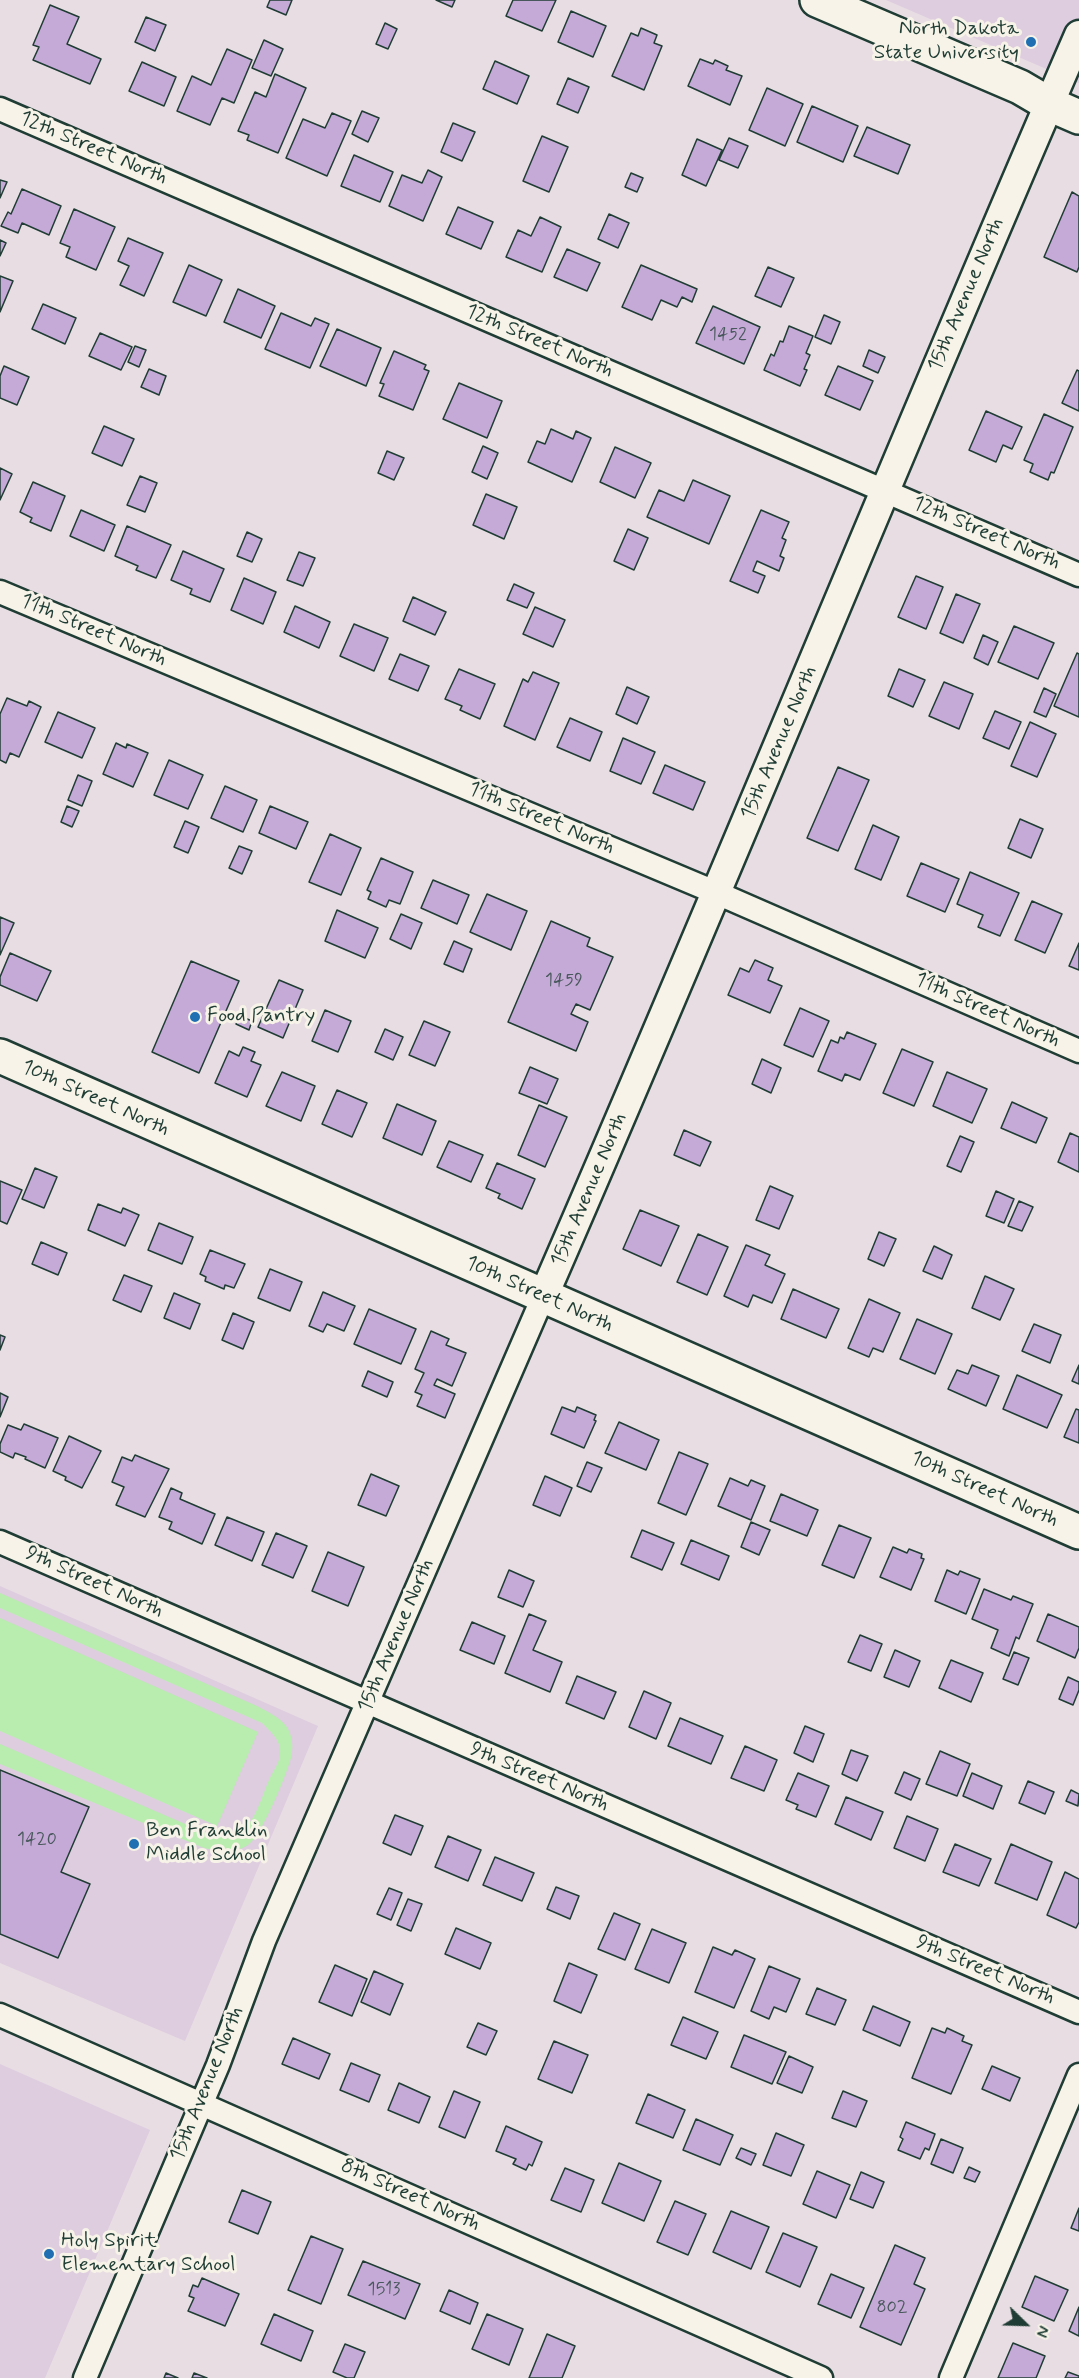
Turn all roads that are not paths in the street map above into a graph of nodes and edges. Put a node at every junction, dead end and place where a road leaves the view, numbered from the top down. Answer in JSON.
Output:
{"nodes":[{"id":1,"x":817,"y":0,"type":"edge"},
{"id":2,"x":1079,"y":35,"type":"edge"},
{"id":3,"x":1049,"y":104,"type":"junction"},
{"id":4,"x":0,"y":109,"type":"edge"},
{"id":5,"x":1079,"y":117,"type":"edge"},
{"id":6,"x":884,"y":490,"type":"junction"},
{"id":7,"x":1079,"y":575,"type":"edge"},
{"id":8,"x":0,"y":592,"type":"edge"},
{"id":9,"x":717,"y":893,"type":"junction"},
{"id":10,"x":1079,"y":1051,"type":"edge"},
{"id":11,"x":0,"y":1056,"type":"edge"},
{"id":12,"x":543,"y":1297,"type":"junction"},
{"id":13,"x":1079,"y":1532,"type":"edge"},
{"id":14,"x":0,"y":1542,"type":"edge"},
{"id":15,"x":368,"y":1704,"type":"junction"},
{"id":16,"x":1079,"y":2012,"type":"edge"},
{"id":17,"x":0,"y":2015,"type":"edge"},
{"id":18,"x":1079,"y":2075,"type":"edge"},
{"id":19,"x":201,"y":2103,"type":"junction"},
{"id":20,"x":85,"y":2378,"type":"edge"},
{"id":21,"x":821,"y":2378,"type":"edge"},
{"id":22,"x":951,"y":2378,"type":"edge"}],
"edges":[{"from":1,"to":3,"type":"main road"},
{"from":2,"to":3,"type":"street","name":"15th Avenue North"},
{"from":3,"to":5,"type":"main road"},
{"from":3,"to":6,"type":"street","name":"15th Avenue North"},
{"from":4,"to":6,"type":"street","name":"12th Street North"},
{"from":6,"to":7,"type":"street","name":"12th Street North"},
{"from":6,"to":9,"type":"street","name":"15th Avenue North"},
{"from":8,"to":9,"type":"street","name":"11th Street North"},
{"from":9,"to":10,"type":"street","name":"11th Street North"},
{"from":9,"to":12,"type":"street","name":"15th Avenue North"},
{"from":11,"to":12,"type":"main road","name":"10th Street North"},
{"from":12,"to":13,"type":"main road","name":"10th Street North"},
{"from":12,"to":15,"type":"street","name":"15th Avenue North"},
{"from":14,"to":15,"type":"street","name":"9th Street North"},
{"from":15,"to":16,"type":"street","name":"9th Street North"},
{"from":15,"to":19,"type":"street","name":"15th Avenue North"},
{"from":17,"to":19,"type":"street","name":"8th Street North"},
{"from":18,"to":22,"type":"street"},
{"from":19,"to":20,"type":"street","name":"15th Avenue North"},
{"from":19,"to":21,"type":"street","name":"8th Street North"}]}
